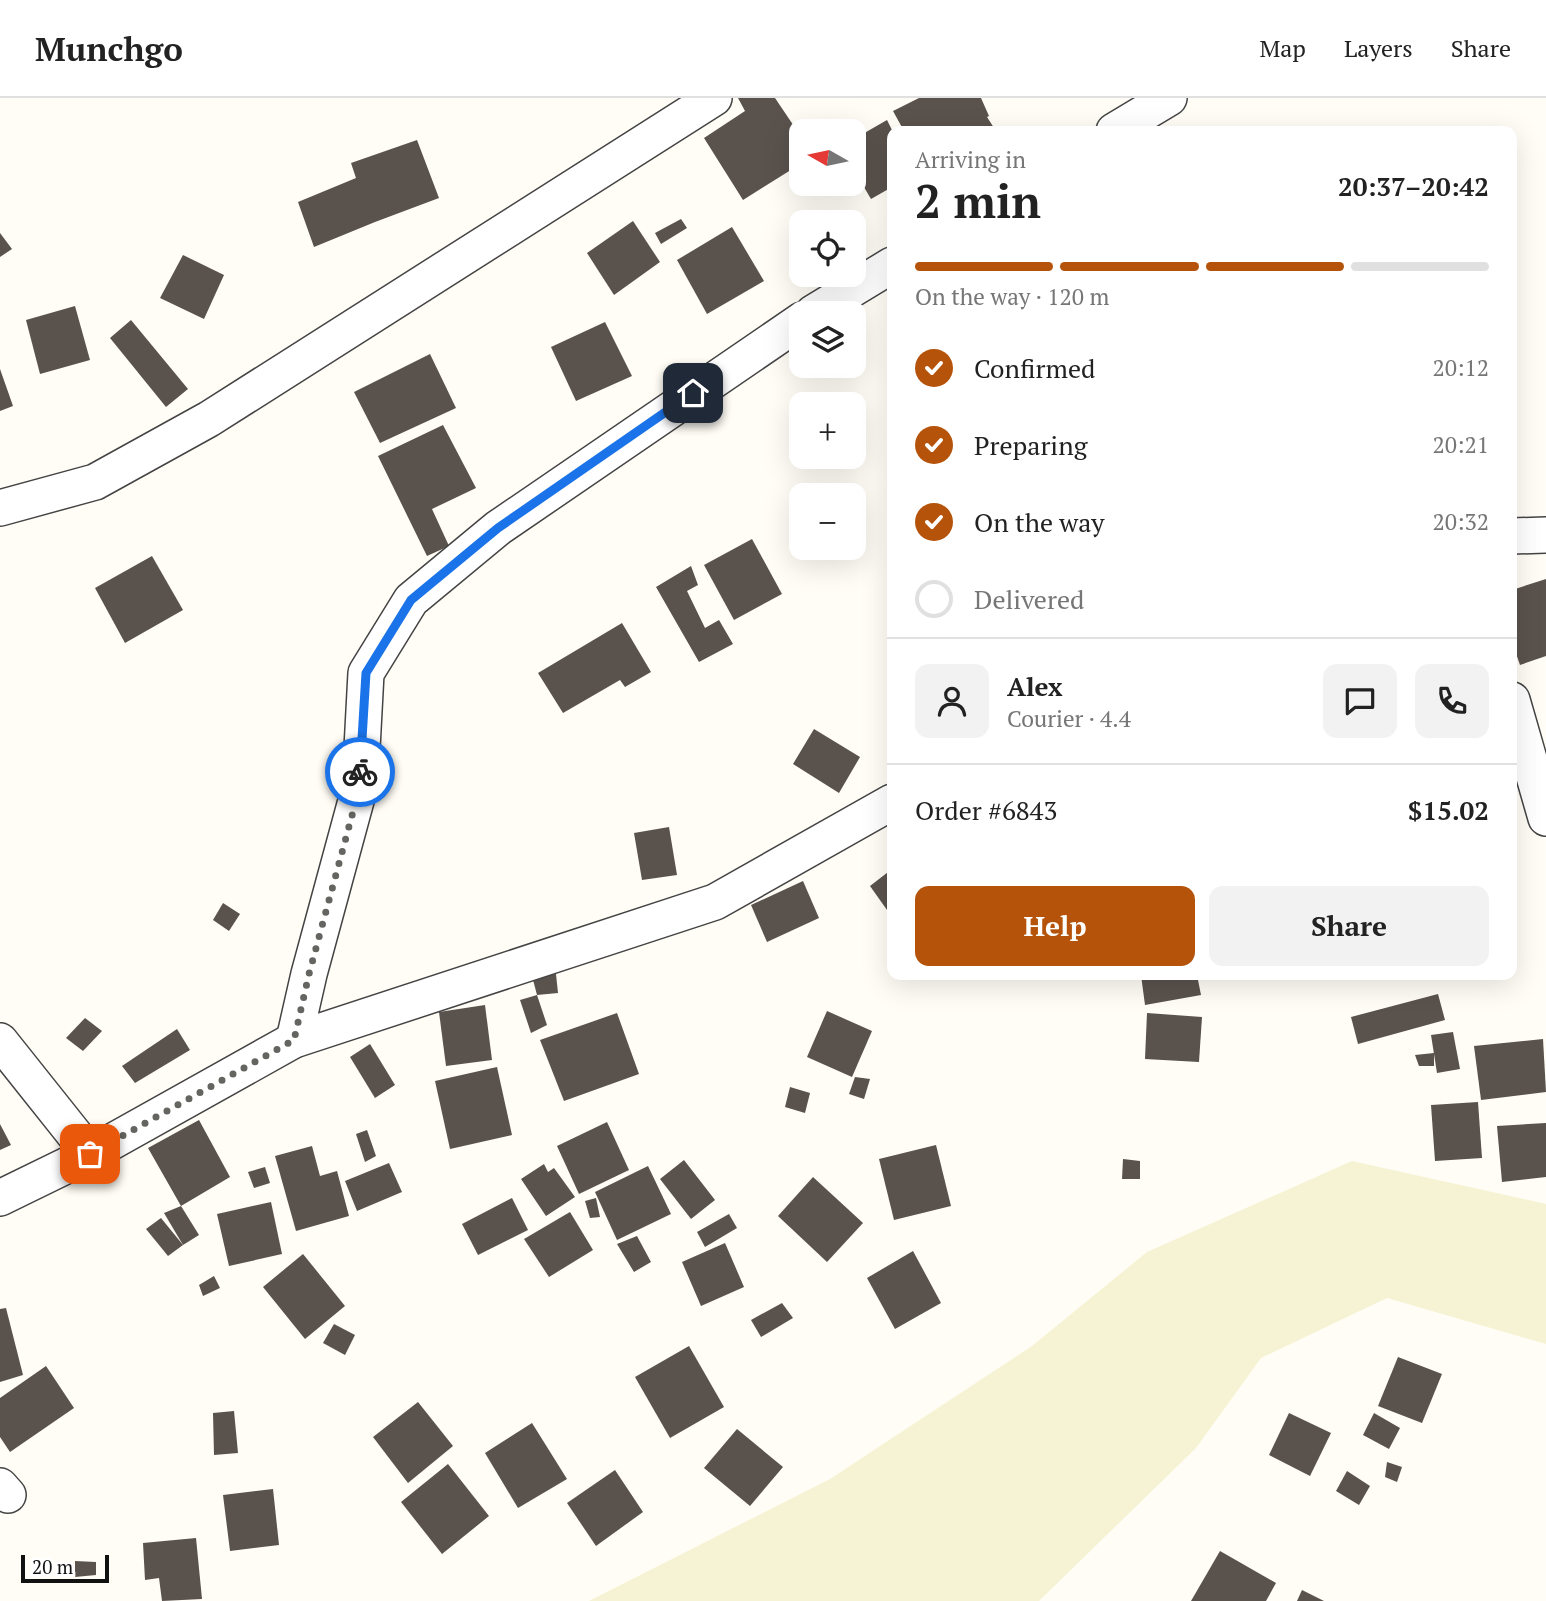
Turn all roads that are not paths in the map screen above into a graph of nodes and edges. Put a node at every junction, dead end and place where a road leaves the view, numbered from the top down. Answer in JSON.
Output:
{"nodes":[{"id":1,"x":714,"y":98,"type":"edge"},
{"id":2,"x":1169,"y":98,"type":"edge"},
{"id":3,"x":1122,"y":126,"type":"edge"},
{"id":4,"x":887,"y":268,"type":"edge"},
{"id":5,"x":833,"y":301,"type":"edge"},
{"id":6,"x":789,"y":329,"type":"edge"},
{"id":7,"x":0,"y":508,"type":"edge"},
{"id":8,"x":1546,"y":535,"type":"edge"},
{"id":9,"x":1517,"y":536,"type":"edge"},
{"id":10,"x":1517,"y":717,"type":"edge"},
{"id":11,"x":887,"y":805,"type":"edge"},
{"id":12,"x":1546,"y":818,"type":"edge"},
{"id":13,"x":294,"y":1040,"type":"junction"},
{"id":14,"x":0,"y":1041,"type":"edge"},
{"id":15,"x":90,"y":1154,"type":"junction"},
{"id":16,"x":0,"y":1198,"type":"edge"}],
"edges":[{"from":1,"to":7,"type":"street"},
{"from":2,"to":3,"type":"street"},
{"from":4,"to":5,"type":"street"},
{"from":6,"to":13,"type":"street"},
{"from":8,"to":9,"type":"street"},
{"from":10,"to":12,"type":"street"},
{"from":11,"to":13,"type":"street"},
{"from":13,"to":15,"type":"street"},
{"from":14,"to":15,"type":"street"},
{"from":15,"to":16,"type":"street"}]}
